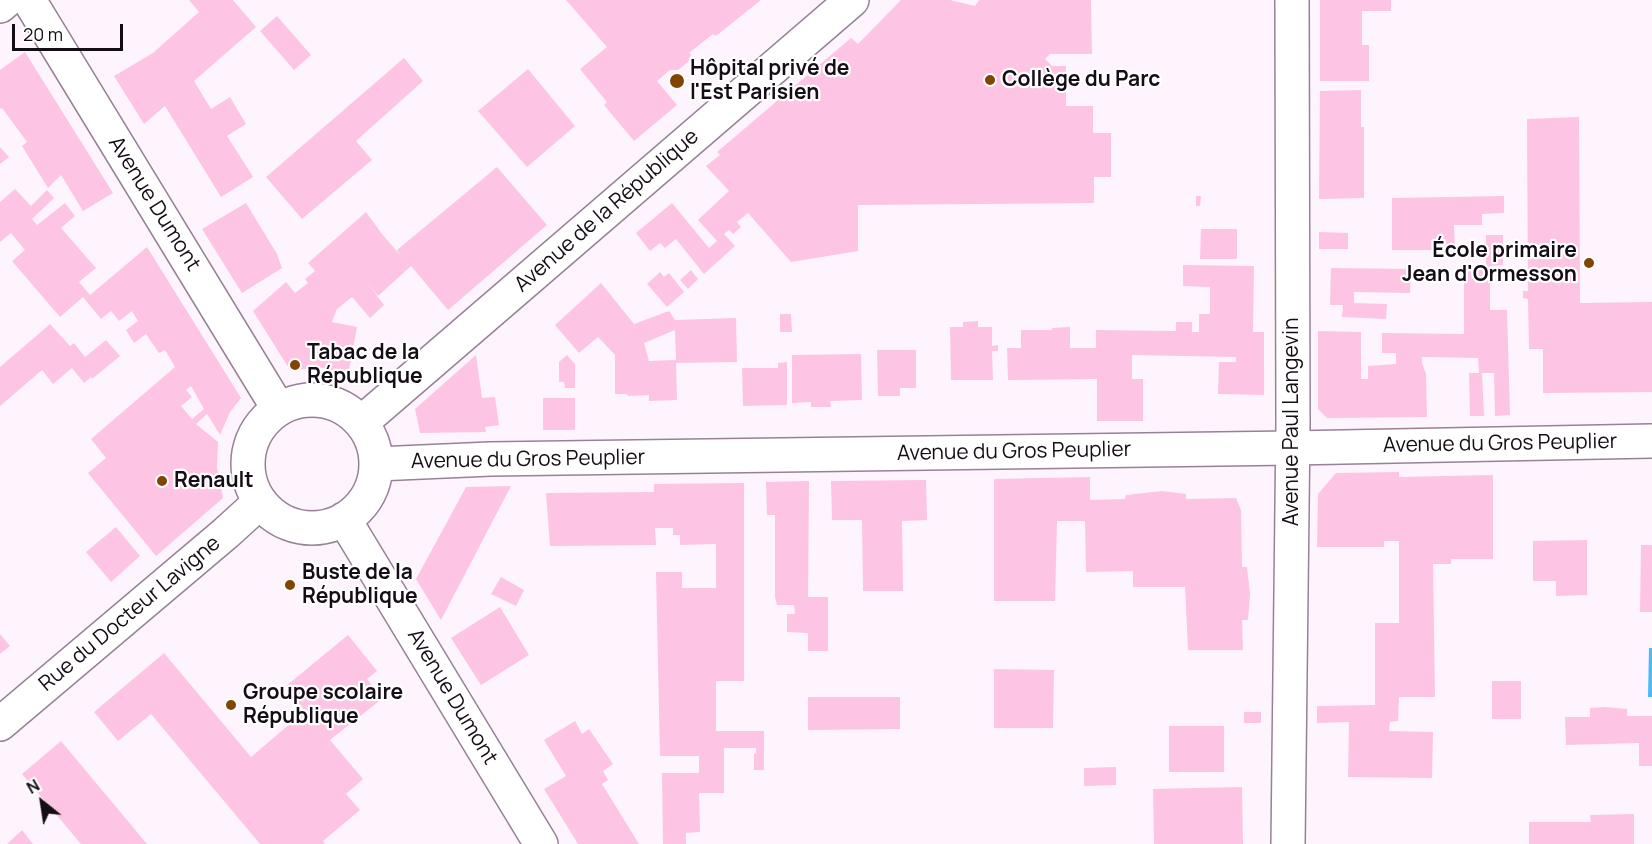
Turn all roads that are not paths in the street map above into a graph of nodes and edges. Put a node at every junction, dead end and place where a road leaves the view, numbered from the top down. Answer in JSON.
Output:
{"nodes":[{"id":1,"x":7,"y":0,"type":"edge"},
{"id":2,"x":29,"y":0,"type":"edge"},
{"id":3,"x":852,"y":0,"type":"edge"},
{"id":4,"x":1292,"y":0,"type":"edge"},
{"id":5,"x":0,"y":6,"type":"edge"},
{"id":6,"x":278,"y":408,"type":"junction"},
{"id":7,"x":362,"y":422,"type":"junction"},
{"id":8,"x":1652,"y":441,"type":"edge"},
{"id":9,"x":1292,"y":448,"type":"junction"},
{"id":10,"x":377,"y":464,"type":"junction"},
{"id":11,"x":260,"y":502,"type":"junction"},
{"id":12,"x":344,"y":519,"type":"junction"},
{"id":13,"x":0,"y":724,"type":"edge"},
{"id":14,"x":541,"y":844,"type":"edge"},
{"id":15,"x":1288,"y":844,"type":"edge"}],
"edges":[{"from":1,"to":5,"type":"street"},
{"from":2,"to":6,"type":"street","name":"Avenue Dumont"},
{"from":3,"to":7,"type":"street","name":"Avenue de la République"},
{"from":4,"to":9,"type":"street","name":"Avenue Paul Langevin"},
{"from":6,"to":7,"type":"street"},
{"from":6,"to":11,"type":"street"},
{"from":7,"to":10,"type":"street"},
{"from":8,"to":9,"type":"street","name":"Avenue du Gros Peuplier"},
{"from":9,"to":10,"type":"street","name":"Avenue du Gros Peuplier"},
{"from":9,"to":15,"type":"street","name":"Avenue Paul Langevin"},
{"from":10,"to":12,"type":"street"},
{"from":11,"to":12,"type":"street"},
{"from":11,"to":13,"type":"street","name":"Rue du Docteur Lavigne"},
{"from":12,"to":14,"type":"street","name":"Avenue Dumont"}]}
